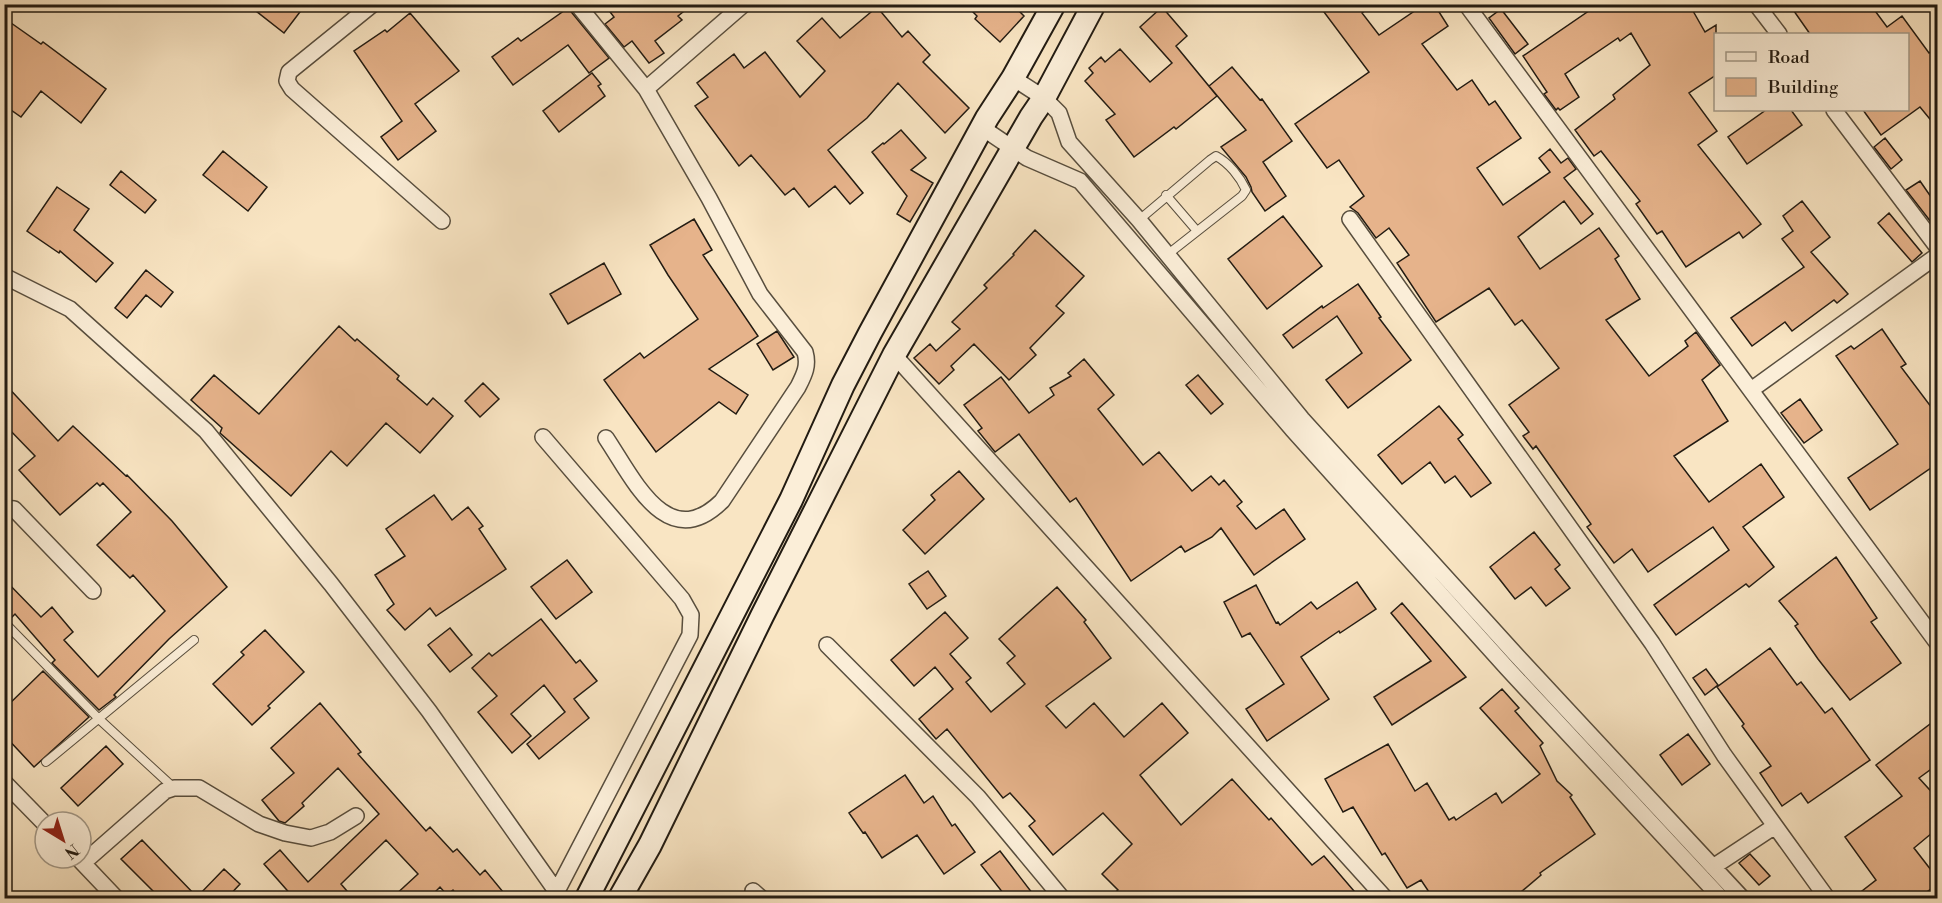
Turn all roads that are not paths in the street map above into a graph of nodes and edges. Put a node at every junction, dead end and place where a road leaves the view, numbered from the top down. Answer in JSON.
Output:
{"nodes":[{"id":1,"x":373,"y":4,"type":"edge"},
{"id":2,"x":577,"y":4,"type":"edge"},
{"id":3,"x":744,"y":4,"type":"edge"},
{"id":4,"x":1054,"y":4,"type":"edge"},
{"id":5,"x":1094,"y":4,"type":"edge"},
{"id":6,"x":1466,"y":4,"type":"edge"},
{"id":7,"x":1756,"y":4,"type":"edge"},
{"id":8,"x":1778,"y":33,"type":"edge"},
{"id":9,"x":1013,"y":78,"type":"junction"},
{"id":10,"x":646,"y":89,"type":"junction"},
{"id":11,"x":1044,"y":98,"type":"junction"},
{"id":12,"x":1835,"y":111,"type":"edge"},
{"id":13,"x":981,"y":128,"type":"junction"},
{"id":14,"x":1013,"y":150,"type":"junction"},
{"id":15,"x":1166,"y":195,"type":"junction"},
{"id":16,"x":1350,"y":219,"type":"dead end"},
{"id":17,"x":442,"y":220,"type":"dead end"},
{"id":18,"x":1139,"y":220,"type":"junction"},
{"id":19,"x":1197,"y":231,"type":"junction"},
{"id":20,"x":1938,"y":248,"type":"edge"},
{"id":21,"x":1167,"y":255,"type":"junction"},
{"id":22,"x":1938,"y":255,"type":"edge"},
{"id":23,"x":4,"y":276,"type":"edge"},
{"id":24,"x":1195,"y":288,"type":"junction"},
{"id":25,"x":1181,"y":299,"type":"junction"},
{"id":26,"x":894,"y":355,"type":"junction"},
{"id":27,"x":1751,"y":390,"type":"junction"},
{"id":28,"x":543,"y":437,"type":"dead end"},
{"id":29,"x":606,"y":438,"type":"dead end"},
{"id":30,"x":4,"y":508,"type":"edge"},
{"id":31,"x":93,"y":591,"type":"dead end"},
{"id":32,"x":4,"y":622,"type":"edge"},
{"id":33,"x":194,"y":640,"type":"dead end"},
{"id":34,"x":1938,"y":644,"type":"edge"},
{"id":35,"x":827,"y":645,"type":"dead end"},
{"id":36,"x":99,"y":719,"type":"junction"},
{"id":37,"x":46,"y":762,"type":"dead end"},
{"id":38,"x":4,"y":782,"type":"edge"},
{"id":39,"x":174,"y":788,"type":"junction"},
{"id":40,"x":33,"y":812,"type":"edge"},
{"id":41,"x":356,"y":816,"type":"dead end"},
{"id":42,"x":1775,"y":826,"type":"junction"},
{"id":43,"x":93,"y":850,"type":"edge"},
{"id":44,"x":1713,"y":867,"type":"junction"},
{"id":45,"x":89,"y":870,"type":"edge"},
{"id":46,"x":559,"y":895,"type":"edge"},
{"id":47,"x":116,"y":898,"type":"edge"},
{"id":48,"x":587,"y":898,"type":"edge"},
{"id":49,"x":620,"y":898,"type":"edge"},
{"id":50,"x":1062,"y":898,"type":"edge"},
{"id":51,"x":1385,"y":898,"type":"edge"},
{"id":52,"x":1721,"y":898,"type":"edge"},
{"id":53,"x":1742,"y":898,"type":"edge"},
{"id":54,"x":1827,"y":898,"type":"edge"}],
"edges":[{"from":1,"to":17,"type":"street"},
{"from":2,"to":10,"type":"street"},
{"from":3,"to":10,"type":"street"},
{"from":4,"to":9,"type":"main road"},
{"from":5,"to":11,"type":"main road"},
{"from":6,"to":27,"type":"street"},
{"from":7,"to":8,"type":"street"},
{"from":9,"to":11,"type":"street"},
{"from":9,"to":13,"type":"main road"},
{"from":10,"to":29,"type":"street"},
{"from":11,"to":14,"type":"main road"},
{"from":11,"to":18,"type":"street"},
{"from":12,"to":20,"type":"street"},
{"from":13,"to":14,"type":"street"},
{"from":13,"to":48,"type":"main road"},
{"from":14,"to":25,"type":"street"},
{"from":14,"to":26,"type":"main road"},
{"from":15,"to":18,"type":"lane"},
{"from":15,"to":19,"type":"lane"},
{"from":15,"to":19,"type":"lane"},
{"from":16,"to":42,"type":"street"},
{"from":18,"to":21,"type":"street"},
{"from":19,"to":21,"type":"lane"},
{"from":21,"to":24,"type":"street"},
{"from":22,"to":27,"type":"street"},
{"from":23,"to":46,"type":"street"},
{"from":24,"to":25,"type":"street"},
{"from":24,"to":44,"type":"street"},
{"from":25,"to":52,"type":"street"},
{"from":26,"to":49,"type":"main road"},
{"from":26,"to":51,"type":"street"},
{"from":27,"to":34,"type":"street"},
{"from":28,"to":46,"type":"street"},
{"from":30,"to":31,"type":"street"},
{"from":32,"to":36,"type":"lane"},
{"from":33,"to":36,"type":"lane"},
{"from":35,"to":50,"type":"street"},
{"from":36,"to":37,"type":"lane"},
{"from":36,"to":39,"type":"lane"},
{"from":38,"to":40,"type":"street"},
{"from":39,"to":41,"type":"street"},
{"from":39,"to":43,"type":"street"},
{"from":42,"to":44,"type":"street"},
{"from":42,"to":54,"type":"street"},
{"from":44,"to":53,"type":"street"},
{"from":45,"to":47,"type":"street"}]}
